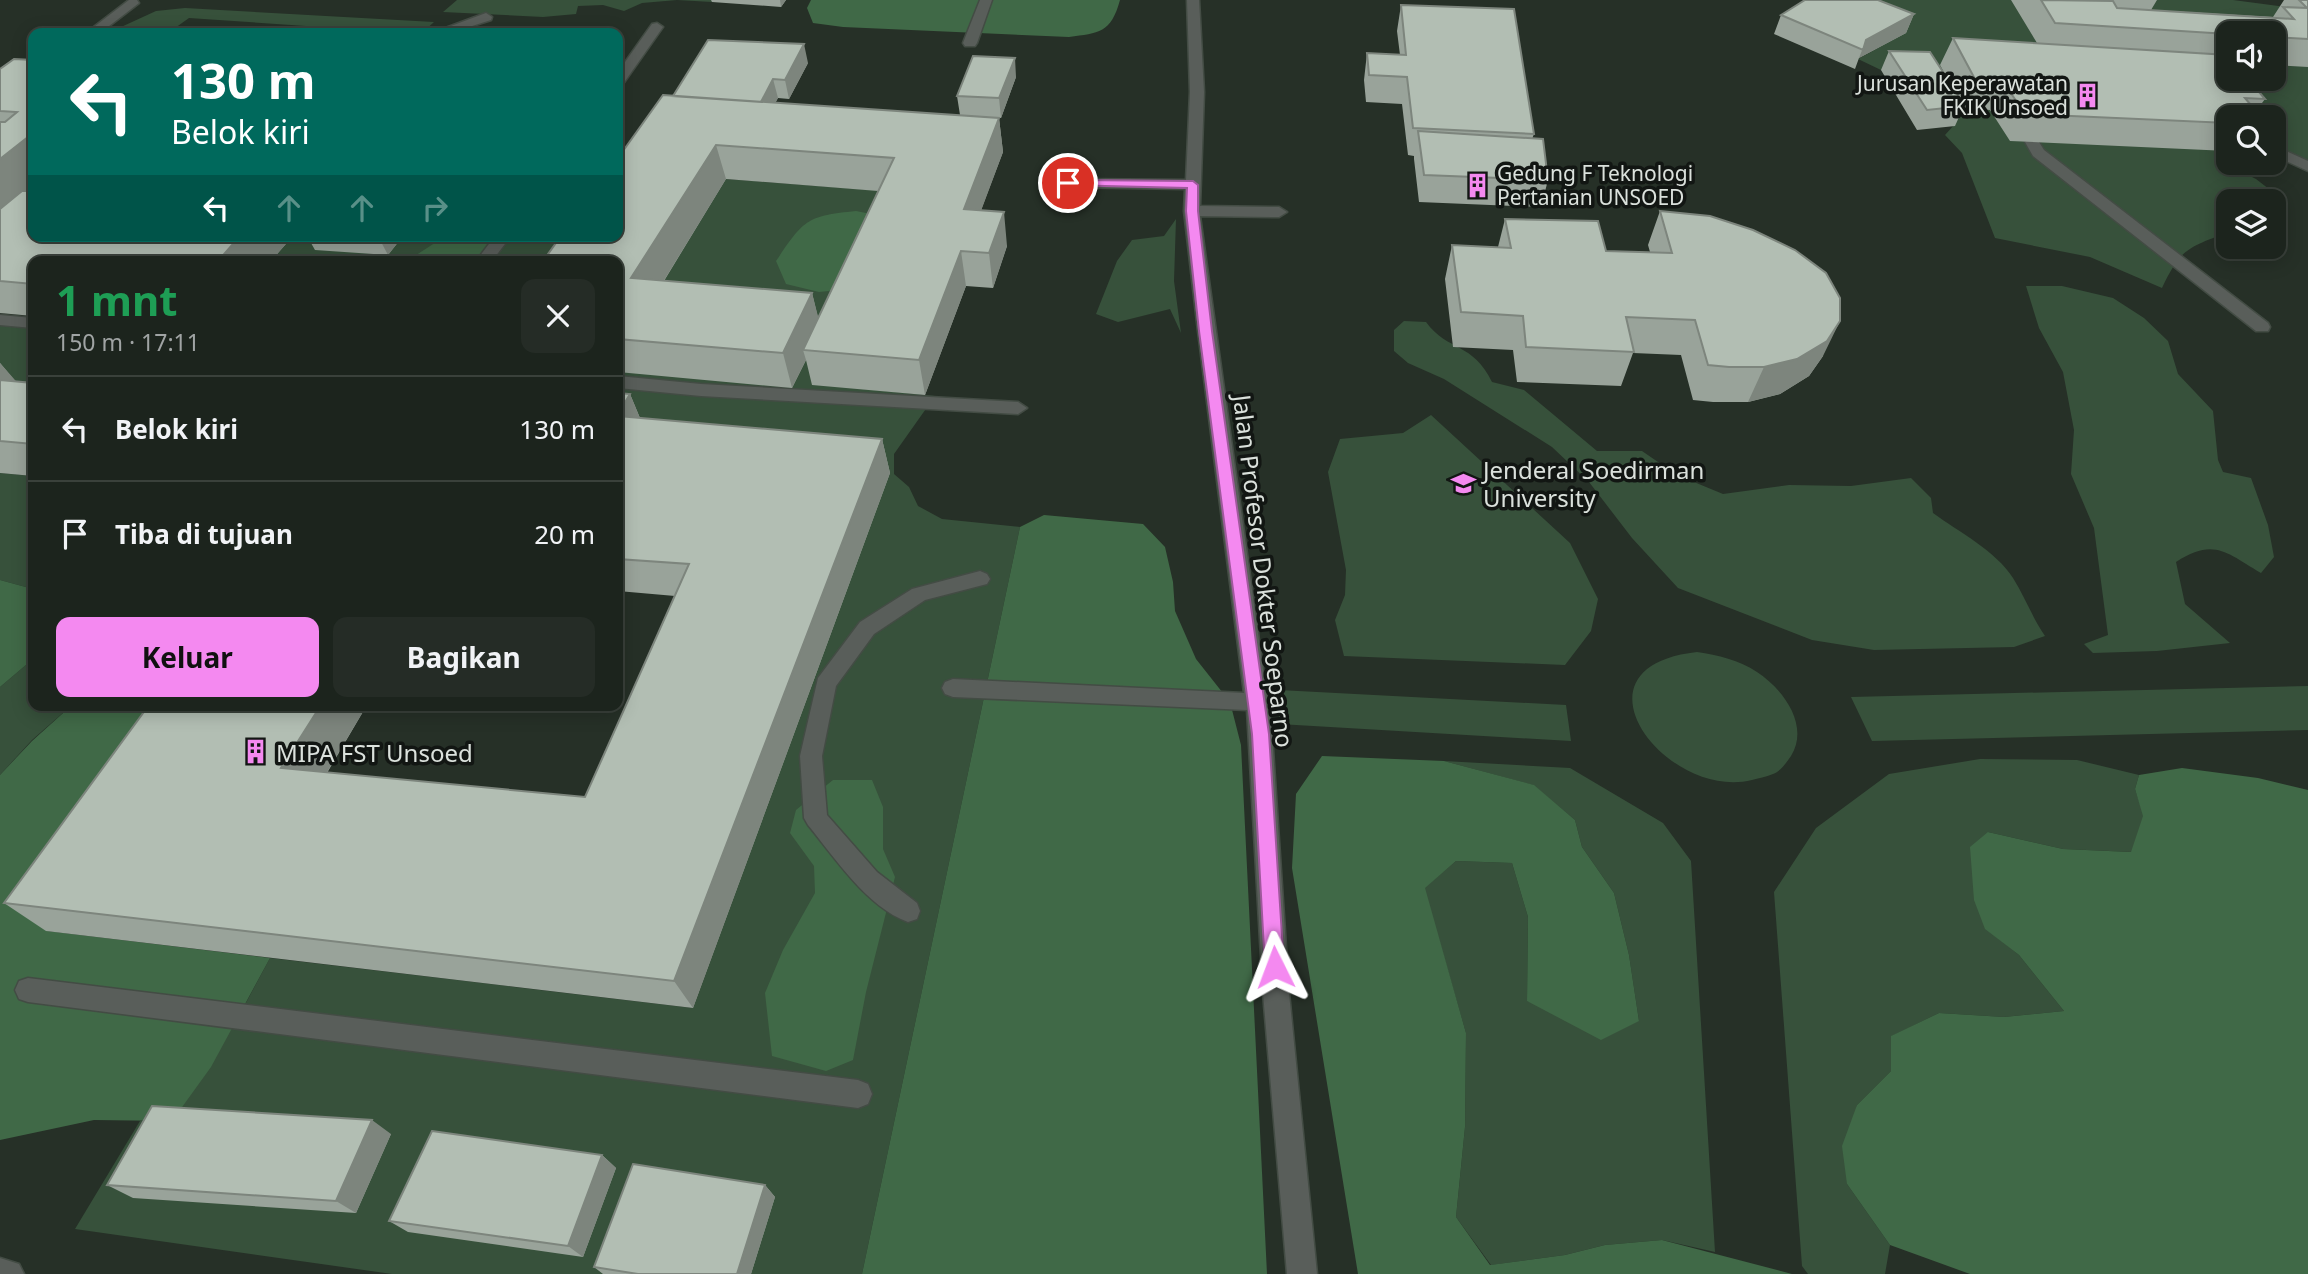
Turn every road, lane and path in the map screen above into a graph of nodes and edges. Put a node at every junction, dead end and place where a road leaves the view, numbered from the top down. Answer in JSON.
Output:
{"nodes":[{"id":1,"x":986,"y":0,"type":"edge"},
{"id":2,"x":1193,"y":0,"type":"edge"},
{"id":3,"x":133,"y":3,"type":"dead end"},
{"id":4,"x":486,"y":17,"type":"dead end"},
{"id":5,"x":657,"y":27,"type":"dead end"},
{"id":6,"x":99,"y":28,"type":"edge"},
{"id":7,"x":453,"y":28,"type":"edge"},
{"id":8,"x":970,"y":43,"type":"dead end"},
{"id":9,"x":623,"y":74,"type":"edge"},
{"id":10,"x":2032,"y":142,"type":"edge"},
{"id":11,"x":2286,"y":156,"type":"edge"},
{"id":12,"x":2308,"y":167,"type":"edge"},
{"id":13,"x":1068,"y":183,"type":"dead end"},
{"id":14,"x":1193,"y":185,"type":"junction"},
{"id":15,"x":1192,"y":211,"type":"junction"},
{"id":16,"x":1279,"y":212,"type":"dead end"},
{"id":17,"x":498,"y":242,"type":"edge"},
{"id":18,"x":488,"y":256,"type":"edge"},
{"id":19,"x":0,"y":320,"type":"edge"},
{"id":20,"x":28,"y":323,"type":"edge"},
{"id":21,"x":2262,"y":327,"type":"dead end"},
{"id":22,"x":623,"y":382,"type":"edge"},
{"id":23,"x":1018,"y":408,"type":"dead end"},
{"id":24,"x":980,"y":579,"type":"dead end"},
{"id":25,"x":953,"y":688,"type":"dead end"},
{"id":26,"x":1257,"y":702,"type":"junction"},
{"id":27,"x":908,"y":911,"type":"dead end"},
{"id":28,"x":27,"y":990,"type":"dead end"},
{"id":29,"x":858,"y":1094,"type":"dead end"},
{"id":30,"x":0,"y":1273,"type":"edge"},
{"id":31,"x":9,"y":1274,"type":"edge"},
{"id":32,"x":1302,"y":1274,"type":"edge"}],
"edges":[{"from":1,"to":8,"type":"street"},
{"from":2,"to":14,"type":"street","name":"Jalan Profesor Dokter Soeparno"},
{"from":3,"to":6,"type":"street"},
{"from":4,"to":7,"type":"street"},
{"from":5,"to":9,"type":"street"},
{"from":10,"to":21,"type":"street"},
{"from":11,"to":12,"type":"street"},
{"from":13,"to":14,"type":"street"},
{"from":14,"to":15,"type":"street","name":"Jalan Profesor Dokter Soeparno"},
{"from":15,"to":16,"type":"street"},
{"from":15,"to":26,"type":"street","name":"Jalan Profesor Dokter Soeparno"},
{"from":17,"to":18,"type":"street"},
{"from":19,"to":20,"type":"street"},
{"from":22,"to":23,"type":"street"},
{"from":24,"to":27,"type":"street"},
{"from":25,"to":26,"type":"street"},
{"from":26,"to":32,"type":"street","name":"Jalan Profesor Dokter Soeparno"},
{"from":28,"to":29,"type":"street"},
{"from":30,"to":31,"type":"street"}]}
